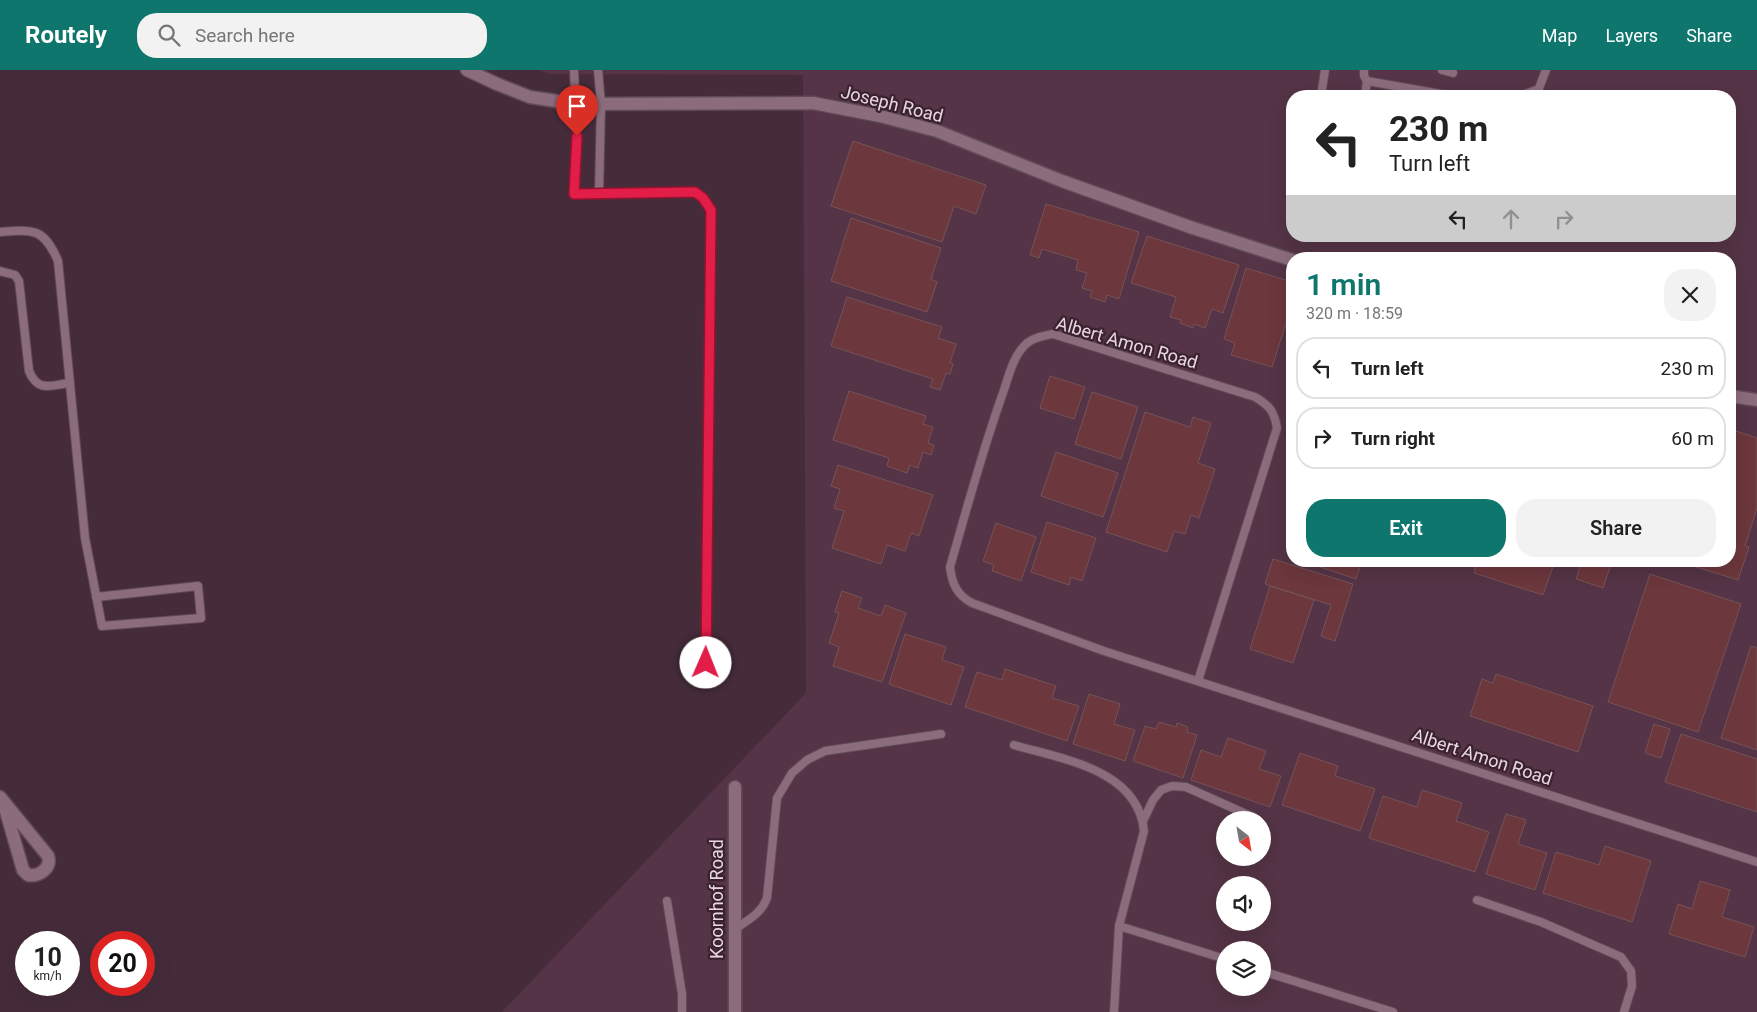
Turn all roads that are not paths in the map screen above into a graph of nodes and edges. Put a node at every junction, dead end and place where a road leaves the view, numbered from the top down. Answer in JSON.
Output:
{"nodes":[{"id":1,"x":467,"y":70,"type":"edge"},
{"id":2,"x":574,"y":70,"type":"edge"},
{"id":3,"x":598,"y":70,"type":"edge"},
{"id":4,"x":1325,"y":70,"type":"edge"},
{"id":5,"x":1364,"y":70,"type":"edge"},
{"id":6,"x":1442,"y":70,"type":"edge"},
{"id":7,"x":1546,"y":70,"type":"edge"},
{"id":8,"x":1454,"y":73,"type":"dead end"},
{"id":9,"x":1367,"y":81,"type":"junction"},
{"id":10,"x":1322,"y":90,"type":"edge"},
{"id":11,"x":1366,"y":90,"type":"edge"},
{"id":12,"x":1418,"y":90,"type":"edge"},
{"id":13,"x":1538,"y":90,"type":"edge"},
{"id":14,"x":576,"y":104,"type":"junction"},
{"id":15,"x":601,"y":104,"type":"junction"},
{"id":16,"x":599,"y":193,"type":"junction"},
{"id":17,"x":0,"y":232,"type":"edge"},
{"id":18,"x":1286,"y":258,"type":"edge"},
{"id":19,"x":0,"y":272,"type":"edge"},
{"id":20,"x":70,"y":383,"type":"junction"},
{"id":21,"x":1736,"y":397,"type":"edge"},
{"id":22,"x":1757,"y":400,"type":"edge"},
{"id":23,"x":96,"y":596,"type":"junction"},
{"id":24,"x":706,"y":663,"type":"dead end"},
{"id":25,"x":1198,"y":681,"type":"junction"},
{"id":26,"x":942,"y":734,"type":"dead end"},
{"id":27,"x":1014,"y":745,"type":"dead end"},
{"id":28,"x":734,"y":787,"type":"dead end"},
{"id":29,"x":2,"y":799,"type":"edge"},
{"id":30,"x":1239,"y":811,"type":"edge"},
{"id":31,"x":1143,"y":822,"type":"junction"},
{"id":32,"x":1757,"y":862,"type":"edge"},
{"id":33,"x":1477,"y":900,"type":"dead end"},
{"id":34,"x":667,"y":901,"type":"dead end"},
{"id":35,"x":1119,"y":926,"type":"junction"},
{"id":36,"x":735,"y":929,"type":"junction"},
{"id":37,"x":1216,"y":956,"type":"edge"},
{"id":38,"x":1271,"y":974,"type":"edge"},
{"id":39,"x":682,"y":1012,"type":"edge"},
{"id":40,"x":735,"y":1012,"type":"edge"},
{"id":41,"x":1114,"y":1012,"type":"edge"},
{"id":42,"x":1393,"y":1012,"type":"edge"},
{"id":43,"x":1624,"y":1012,"type":"edge"}],
"edges":[{"from":1,"to":14,"type":"street","name":"Joseph Road"},
{"from":2,"to":14,"type":"lane"},
{"from":3,"to":15,"type":"lane"},
{"from":4,"to":10,"type":"lane"},
{"from":5,"to":9,"type":"lane"},
{"from":6,"to":8,"type":"lane"},
{"from":7,"to":13,"type":"lane"},
{"from":9,"to":11,"type":"lane"},
{"from":9,"to":12,"type":"lane"},
{"from":14,"to":15,"type":"street","name":"Joseph Road"},
{"from":14,"to":16,"type":"lane"},
{"from":15,"to":16,"type":"lane"},
{"from":15,"to":18,"type":"street","name":"Joseph Road"},
{"from":16,"to":24,"type":"lane"},
{"from":17,"to":20,"type":"lane"},
{"from":19,"to":20,"type":"lane"},
{"from":20,"to":23,"type":"lane"},
{"from":21,"to":22,"type":"street"},
{"from":23,"to":23,"type":"lane"},
{"from":25,"to":25,"type":"lane","name":"Albert Amon Road"},
{"from":25,"to":32,"type":"lane","name":"Albert Amon Road"},
{"from":26,"to":36,"type":"lane"},
{"from":27,"to":31,"type":"lane"},
{"from":28,"to":36,"type":"street","name":"Koornhof Road"},
{"from":29,"to":29,"type":"street"},
{"from":30,"to":31,"type":"lane"},
{"from":31,"to":35,"type":"lane"},
{"from":33,"to":43,"type":"lane"},
{"from":34,"to":39,"type":"lane"},
{"from":35,"to":37,"type":"lane"},
{"from":35,"to":41,"type":"lane"},
{"from":36,"to":40,"type":"street","name":"Koornhof Road"},
{"from":38,"to":42,"type":"lane"}]}
